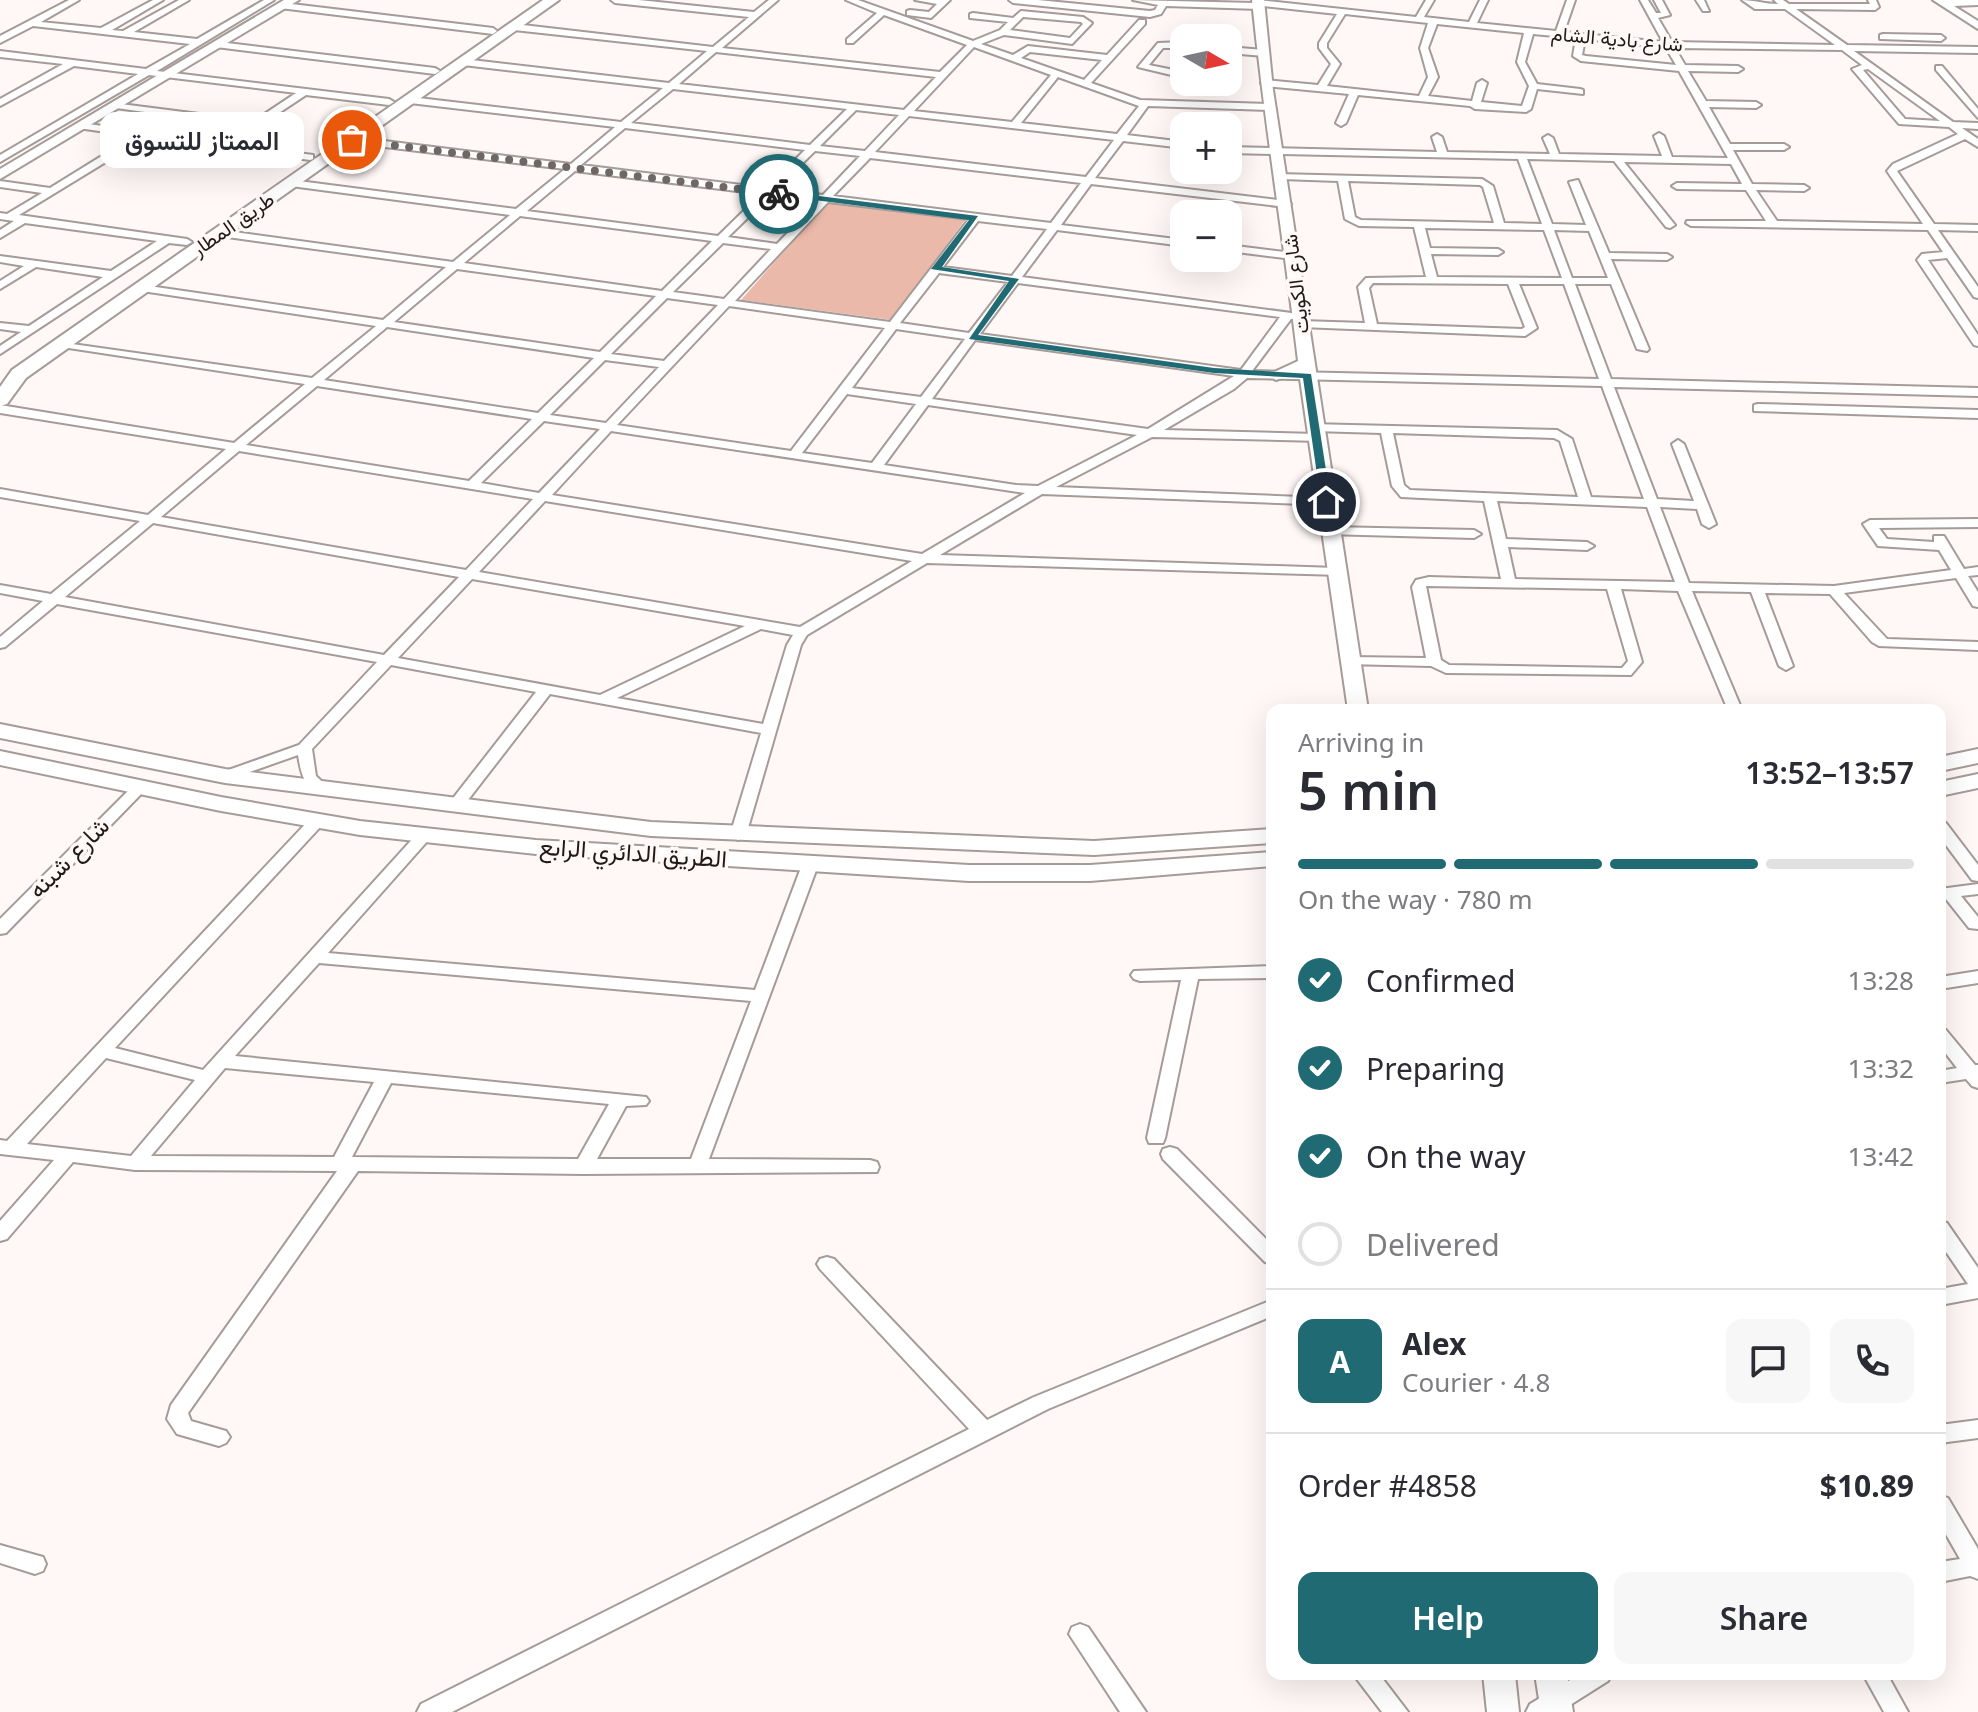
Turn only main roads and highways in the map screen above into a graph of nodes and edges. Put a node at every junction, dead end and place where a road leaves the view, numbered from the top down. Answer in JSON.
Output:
{"nodes":[{"id":1,"x":537,"y":0,"type":"edge"},
{"id":2,"x":552,"y":0,"type":"edge"},
{"id":3,"x":282,"y":2,"type":"edge"},
{"id":4,"x":1258,"y":3,"type":"edge"},
{"id":5,"x":158,"y":73,"type":"junction"},
{"id":6,"x":0,"y":166,"type":"edge"},
{"id":7,"x":0,"y":175,"type":"edge"},
{"id":8,"x":1307,"y":370,"type":"junction"},
{"id":9,"x":1276,"y":375,"type":"road end"},
{"id":10,"x":2,"y":385,"type":"edge"},
{"id":11,"x":1357,"y":704,"type":"edge"},
{"id":12,"x":0,"y":731,"type":"edge"},
{"id":13,"x":1978,"y":756,"type":"edge"},
{"id":14,"x":0,"y":758,"type":"edge"},
{"id":15,"x":1946,"y":763,"type":"edge"},
{"id":16,"x":261,"y":781,"type":"junction"},
{"id":17,"x":1978,"y":781,"type":"edge"},
{"id":18,"x":1946,"y":788,"type":"edge"},
{"id":19,"x":221,"y":804,"type":"junction"},
{"id":20,"x":621,"y":826,"type":"junction"},
{"id":21,"x":1266,"y":829,"type":"edge"},
{"id":22,"x":1266,"y":836,"type":"edge"},
{"id":23,"x":1238,"y":837,"type":"junction"},
{"id":24,"x":527,"y":846,"type":"junction"},
{"id":25,"x":1266,"y":859,"type":"edge"},
{"id":26,"x":1500,"y":1680,"type":"edge"},
{"id":27,"x":1503,"y":1712,"type":"edge"}],
"edges":[{"from":1,"to":10,"type":"highway","name":"طريق المطار"},
{"from":2,"to":10,"type":"highway","name":"طريق المطار"},
{"from":3,"to":5,"type":"main road"},
{"from":4,"to":8,"type":"main road","name":"شارع الكويت"},
{"from":5,"to":6,"type":"main road"},
{"from":5,"to":7,"type":"main road"},
{"from":8,"to":9,"type":"main road"},
{"from":8,"to":11,"type":"main road","name":"شارع الكويت"},
{"from":12,"to":16,"type":"main road","name":"الطريق الدائري الرابع"},
{"from":13,"to":15,"type":"main road"},
{"from":14,"to":19,"type":"main road","name":"الطريق الدائري الرابع"},
{"from":16,"to":19,"type":"main road"},
{"from":16,"to":20,"type":"main road","name":"الطريق الدائري الرابع"},
{"from":17,"to":18,"type":"main road"},
{"from":19,"to":24,"type":"main road","name":"الطريق الدائري الرابع"},
{"from":20,"to":23,"type":"main road","name":"الطريق الدائري الرابع"},
{"from":20,"to":24,"type":"main road"},
{"from":21,"to":23,"type":"main road"},
{"from":22,"to":23,"type":"main road","name":"الطريق الدائري الرابع"},
{"from":24,"to":25,"type":"main road","name":"الطريق الدائري الرابع"},
{"from":26,"to":27,"type":"main road"}]}
